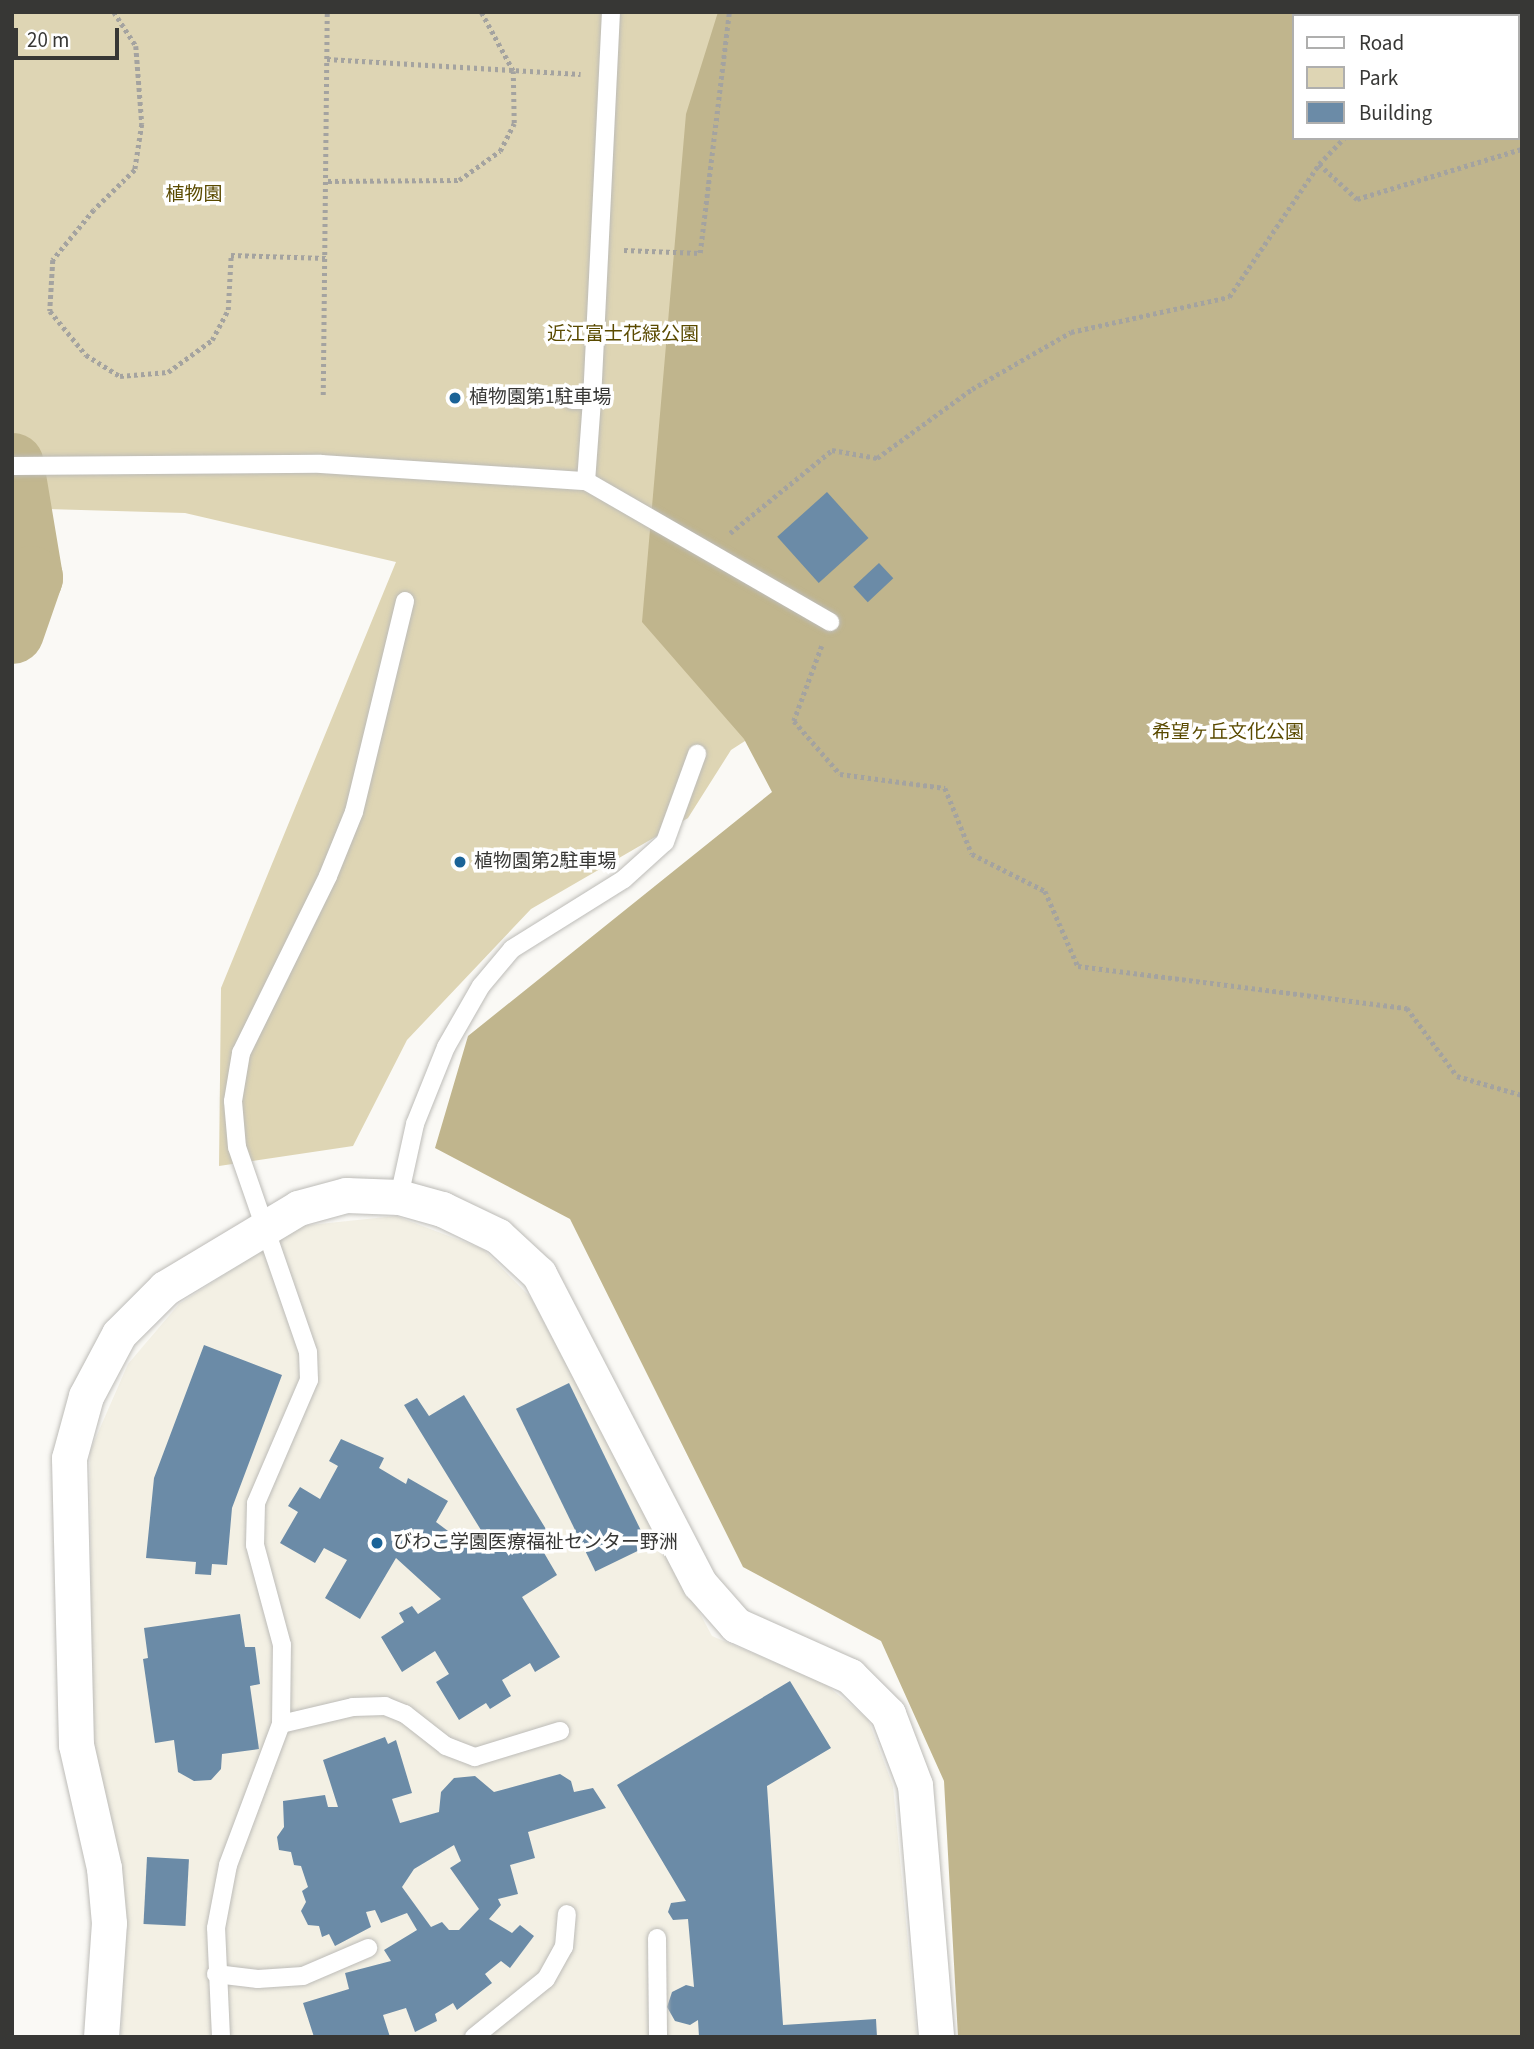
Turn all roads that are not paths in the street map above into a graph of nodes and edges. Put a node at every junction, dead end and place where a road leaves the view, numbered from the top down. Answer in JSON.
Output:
{"nodes":[{"id":1,"x":611,"y":12,"type":"edge"},
{"id":2,"x":572,"y":400,"type":"dead end"},
{"id":3,"x":592,"y":400,"type":"junction"},
{"id":4,"x":12,"y":466,"type":"edge"},
{"id":5,"x":586,"y":481,"type":"junction"},
{"id":6,"x":405,"y":601,"type":"dead end"},
{"id":7,"x":830,"y":622,"type":"road end"},
{"id":8,"x":697,"y":754,"type":"dead end"},
{"id":9,"x":398,"y":1197,"type":"junction"},
{"id":10,"x":265,"y":1227,"type":"junction"},
{"id":11,"x":281,"y":1724,"type":"junction"},
{"id":12,"x":560,"y":1731,"type":"dead end"},
{"id":13,"x":567,"y":1914,"type":"dead end"},
{"id":14,"x":657,"y":1938,"type":"dead end"},
{"id":15,"x":368,"y":1948,"type":"dead end"},
{"id":16,"x":216,"y":1973,"type":"junction"},
{"id":17,"x":101,"y":2037,"type":"edge"},
{"id":18,"x":221,"y":2037,"type":"edge"},
{"id":19,"x":474,"y":2037,"type":"edge"},
{"id":20,"x":658,"y":2037,"type":"edge"},
{"id":21,"x":936,"y":2037,"type":"edge"}],
"edges":[{"from":1,"to":3,"type":"lane"},
{"from":2,"to":3,"type":"lane"},
{"from":3,"to":5,"type":"lane"},
{"from":4,"to":5,"type":"lane"},
{"from":5,"to":7,"type":"lane"},
{"from":6,"to":10,"type":"lane"},
{"from":8,"to":9,"type":"lane"},
{"from":9,"to":10,"type":"street"},
{"from":9,"to":21,"type":"street"},
{"from":10,"to":11,"type":"lane"},
{"from":10,"to":17,"type":"street"},
{"from":11,"to":12,"type":"lane"},
{"from":11,"to":16,"type":"lane"},
{"from":13,"to":19,"type":"lane"},
{"from":14,"to":20,"type":"lane"},
{"from":15,"to":16,"type":"lane"},
{"from":16,"to":18,"type":"lane"}]}
